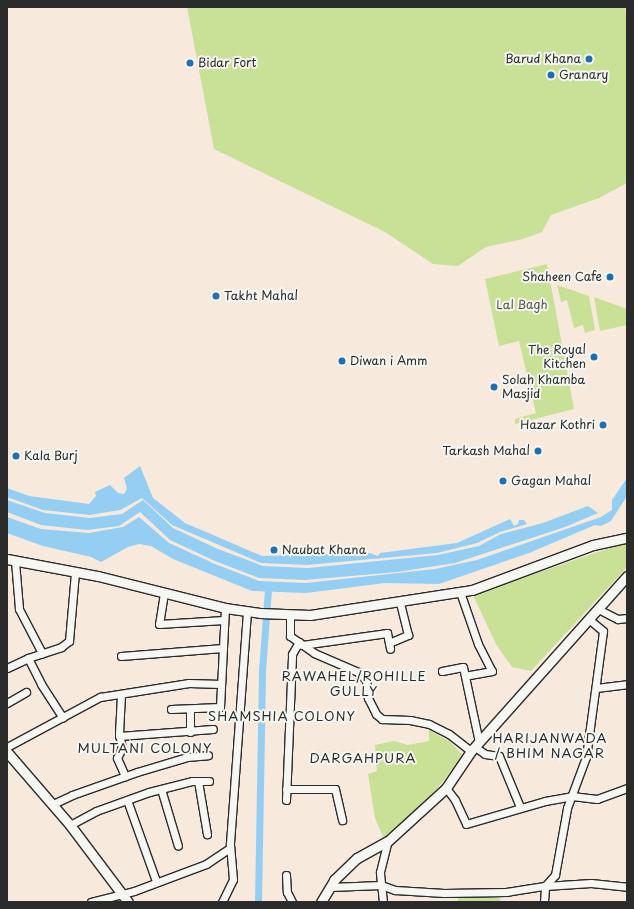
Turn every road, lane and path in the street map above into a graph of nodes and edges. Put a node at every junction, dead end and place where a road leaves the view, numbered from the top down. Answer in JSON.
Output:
{"nodes":[{"id":1,"x":627,"y":538,"type":"edge"},
{"id":2,"x":11,"y":560,"type":"edge"},
{"id":3,"x":75,"y":572,"type":"junction"},
{"id":4,"x":627,"y":576,"type":"edge"},
{"id":5,"x":164,"y":592,"type":"junction"},
{"id":6,"x":460,"y":592,"type":"junction"},
{"id":7,"x":400,"y":602,"type":"junction"},
{"id":8,"x":225,"y":608,"type":"junction"},
{"id":9,"x":600,"y":610,"type":"junction"},
{"id":10,"x":247,"y":611,"type":"junction"},
{"id":11,"x":288,"y":614,"type":"junction"},
{"id":12,"x":627,"y":618,"type":"edge"},
{"id":13,"x":224,"y":620,"type":"junction"},
{"id":14,"x":590,"y":620,"type":"junction"},
{"id":15,"x":301,"y":644,"type":"junction"},
{"id":16,"x":223,"y":648,"type":"junction"},
{"id":17,"x":42,"y":653,"type":"junction"},
{"id":18,"x":121,"y":656,"type":"dead end"},
{"id":19,"x":28,"y":658,"type":"junction"},
{"id":20,"x":7,"y":668,"type":"edge"},
{"id":21,"x":442,"y":671,"type":"dead end"},
{"id":22,"x":465,"y":676,"type":"junction"},
{"id":23,"x":221,"y":684,"type":"junction"},
{"id":24,"x":627,"y":684,"type":"edge"},
{"id":25,"x":596,"y":688,"type":"junction"},
{"id":26,"x":26,"y":692,"type":"dead end"},
{"id":27,"x":121,"y":695,"type":"junction"},
{"id":28,"x":7,"y":703,"type":"edge"},
{"id":29,"x":171,"y":709,"type":"dead end"},
{"id":30,"x":190,"y":709,"type":"junction"},
{"id":31,"x":63,"y":718,"type":"junction"},
{"id":32,"x":213,"y":729,"type":"dead end"},
{"id":33,"x":190,"y":732,"type":"junction"},
{"id":34,"x":120,"y":736,"type":"junction"},
{"id":35,"x":7,"y":747,"type":"edge"},
{"id":36,"x":475,"y":747,"type":"junction"},
{"id":37,"x":7,"y":752,"type":"edge"},
{"id":38,"x":208,"y":755,"type":"dead end"},
{"id":39,"x":125,"y":776,"type":"junction"},
{"id":40,"x":198,"y":781,"type":"junction"},
{"id":41,"x":209,"y":781,"type":"dead end"},
{"id":42,"x":446,"y":788,"type":"junction"},
{"id":43,"x":627,"y":788,"type":"edge"},
{"id":44,"x":161,"y":789,"type":"junction"},
{"id":45,"x":286,"y":789,"type":"junction"},
{"id":46,"x":572,"y":796,"type":"junction"},
{"id":47,"x":127,"y":800,"type":"junction"},
{"id":48,"x":286,"y":800,"type":"dead end"},
{"id":49,"x":53,"y":804,"type":"junction"},
{"id":50,"x":520,"y":807,"type":"junction"},
{"id":51,"x":342,"y":820,"type":"dead end"},
{"id":52,"x":70,"y":825,"type":"junction"},
{"id":53,"x":207,"y":834,"type":"dead end"},
{"id":54,"x":388,"y":841,"type":"junction"},
{"id":55,"x":178,"y":846,"type":"dead end"},
{"id":56,"x":230,"y":848,"type":"junction"},
{"id":57,"x":286,"y":875,"type":"dead end"},
{"id":58,"x":156,"y":881,"type":"junction"},
{"id":59,"x":381,"y":885,"type":"junction"},
{"id":60,"x":545,"y":886,"type":"junction"},
{"id":61,"x":330,"y":887,"type":"junction"},
{"id":62,"x":627,"y":887,"type":"edge"},
{"id":63,"x":121,"y":894,"type":"junction"},
{"id":64,"x":91,"y":902,"type":"edge"},
{"id":65,"x":128,"y":902,"type":"edge"},
{"id":66,"x":222,"y":902,"type":"edge"},
{"id":67,"x":292,"y":902,"type":"edge"},
{"id":68,"x":320,"y":902,"type":"edge"},
{"id":69,"x":383,"y":902,"type":"edge"},
{"id":70,"x":544,"y":902,"type":"edge"}],
"edges":[{"from":1,"to":6,"type":"street"},
{"from":2,"to":3,"type":"street"},
{"from":2,"to":17,"type":"street"},
{"from":3,"to":5,"type":"street"},
{"from":3,"to":17,"type":"street"},
{"from":4,"to":9,"type":"street"},
{"from":5,"to":8,"type":"street"},
{"from":5,"to":13,"type":"street"},
{"from":6,"to":7,"type":"street"},
{"from":6,"to":22,"type":"street"},
{"from":7,"to":11,"type":"street"},
{"from":7,"to":15,"type":"street"},
{"from":8,"to":10,"type":"street"},
{"from":8,"to":13,"type":"street"},
{"from":9,"to":12,"type":"street"},
{"from":9,"to":14,"type":"street"},
{"from":10,"to":11,"type":"street"},
{"from":10,"to":56,"type":"street"},
{"from":11,"to":15,"type":"street"},
{"from":13,"to":16,"type":"street"},
{"from":14,"to":25,"type":"street"},
{"from":14,"to":36,"type":"street"},
{"from":15,"to":36,"type":"street"},
{"from":15,"to":45,"type":"street"},
{"from":16,"to":18,"type":"street"},
{"from":16,"to":23,"type":"street"},
{"from":17,"to":19,"type":"street"},
{"from":19,"to":20,"type":"street"},
{"from":19,"to":31,"type":"street"},
{"from":21,"to":22,"type":"street"},
{"from":22,"to":36,"type":"street"},
{"from":23,"to":27,"type":"street"},
{"from":23,"to":30,"type":"street"},
{"from":24,"to":25,"type":"street"},
{"from":25,"to":46,"type":"street"},
{"from":26,"to":28,"type":"street"},
{"from":27,"to":31,"type":"street"},
{"from":27,"to":34,"type":"street"},
{"from":29,"to":30,"type":"street"},
{"from":30,"to":33,"type":"street"},
{"from":31,"to":35,"type":"street"},
{"from":32,"to":33,"type":"street"},
{"from":33,"to":34,"type":"street"},
{"from":34,"to":39,"type":"street"},
{"from":36,"to":42,"type":"street"},
{"from":36,"to":50,"type":"street"},
{"from":37,"to":49,"type":"street"},
{"from":38,"to":39,"type":"street"},
{"from":39,"to":49,"type":"street"},
{"from":40,"to":41,"type":"street"},
{"from":40,"to":44,"type":"street"},
{"from":40,"to":53,"type":"street"},
{"from":42,"to":50,"type":"street"},
{"from":42,"to":54,"type":"street"},
{"from":43,"to":46,"type":"street"},
{"from":44,"to":47,"type":"street"},
{"from":44,"to":55,"type":"street"},
{"from":45,"to":48,"type":"street"},
{"from":45,"to":51,"type":"street"},
{"from":46,"to":50,"type":"street"},
{"from":46,"to":60,"type":"street"},
{"from":47,"to":52,"type":"street"},
{"from":47,"to":58,"type":"street"},
{"from":49,"to":52,"type":"street"},
{"from":52,"to":63,"type":"street"},
{"from":54,"to":59,"type":"street"},
{"from":54,"to":61,"type":"street"},
{"from":56,"to":58,"type":"street"},
{"from":56,"to":66,"type":"street"},
{"from":57,"to":67,"type":"street"},
{"from":58,"to":63,"type":"street"},
{"from":59,"to":60,"type":"street"},
{"from":59,"to":61,"type":"street"},
{"from":59,"to":69,"type":"street"},
{"from":60,"to":62,"type":"street"},
{"from":60,"to":70,"type":"street"},
{"from":61,"to":68,"type":"street"},
{"from":63,"to":64,"type":"street"},
{"from":63,"to":65,"type":"street"}]}
